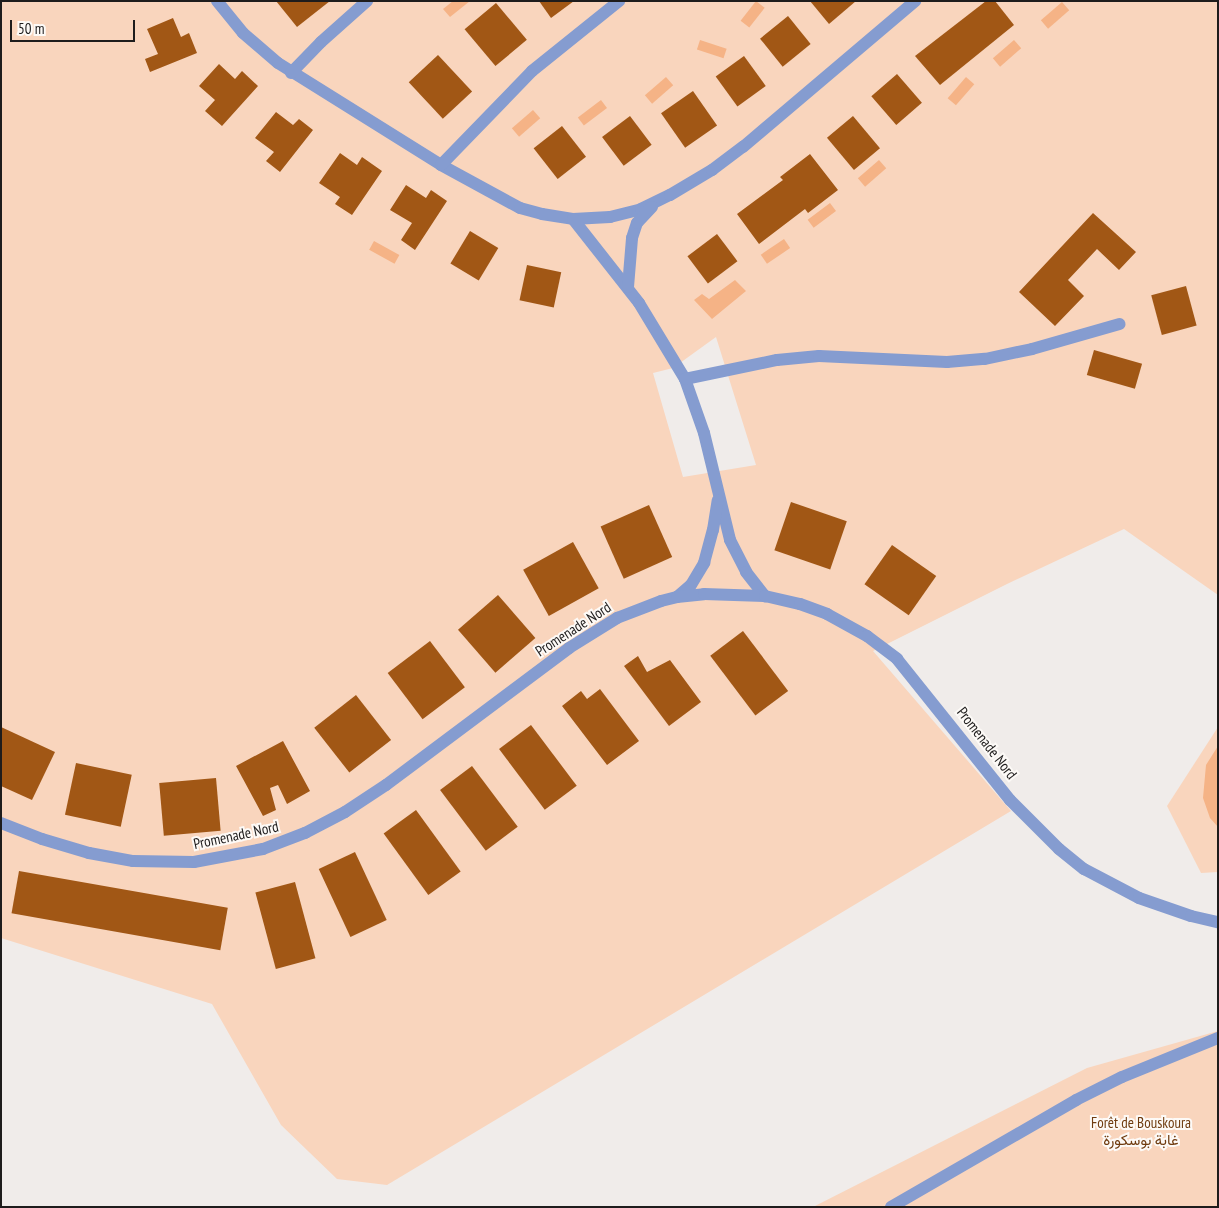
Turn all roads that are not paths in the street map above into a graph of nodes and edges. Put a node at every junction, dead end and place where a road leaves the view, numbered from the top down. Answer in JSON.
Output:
{"nodes":[{"id":1,"x":217,"y":1,"type":"edge"},
{"id":2,"x":367,"y":1,"type":"edge"},
{"id":3,"x":619,"y":1,"type":"edge"},
{"id":4,"x":915,"y":1,"type":"edge"},
{"id":5,"x":292,"y":73,"type":"junction"},
{"id":6,"x":441,"y":165,"type":"junction"},
{"id":7,"x":655,"y":203,"type":"junction"},
{"id":8,"x":573,"y":219,"type":"junction"},
{"id":9,"x":628,"y":288,"type":"junction"},
{"id":10,"x":1120,"y":324,"type":"dead end"},
{"id":11,"x":685,"y":379,"type":"junction"},
{"id":12,"x":719,"y":495,"type":"junction"},
{"id":13,"x":765,"y":596,"type":"junction"},
{"id":14,"x":678,"y":597,"type":"junction"},
{"id":15,"x":1,"y":823,"type":"edge"},
{"id":16,"x":1218,"y":922,"type":"edge"},
{"id":17,"x":1218,"y":1038,"type":"edge"},
{"id":18,"x":891,"y":1207,"type":"edge"}],
"edges":[{"from":1,"to":5,"type":"street"},
{"from":2,"to":5,"type":"street"},
{"from":3,"to":6,"type":"street"},
{"from":4,"to":7,"type":"street"},
{"from":5,"to":6,"type":"street"},
{"from":6,"to":8,"type":"street"},
{"from":7,"to":8,"type":"street"},
{"from":7,"to":9,"type":"street"},
{"from":8,"to":9,"type":"street"},
{"from":9,"to":11,"type":"street"},
{"from":10,"to":11,"type":"street"},
{"from":11,"to":12,"type":"street"},
{"from":12,"to":13,"type":"street"},
{"from":12,"to":14,"type":"street"},
{"from":13,"to":14,"type":"street","name":"Promenade Nord"},
{"from":13,"to":16,"type":"street","name":"Promenade Nord"},
{"from":14,"to":15,"type":"street","name":"Promenade Nord"},
{"from":17,"to":18,"type":"street"}]}
